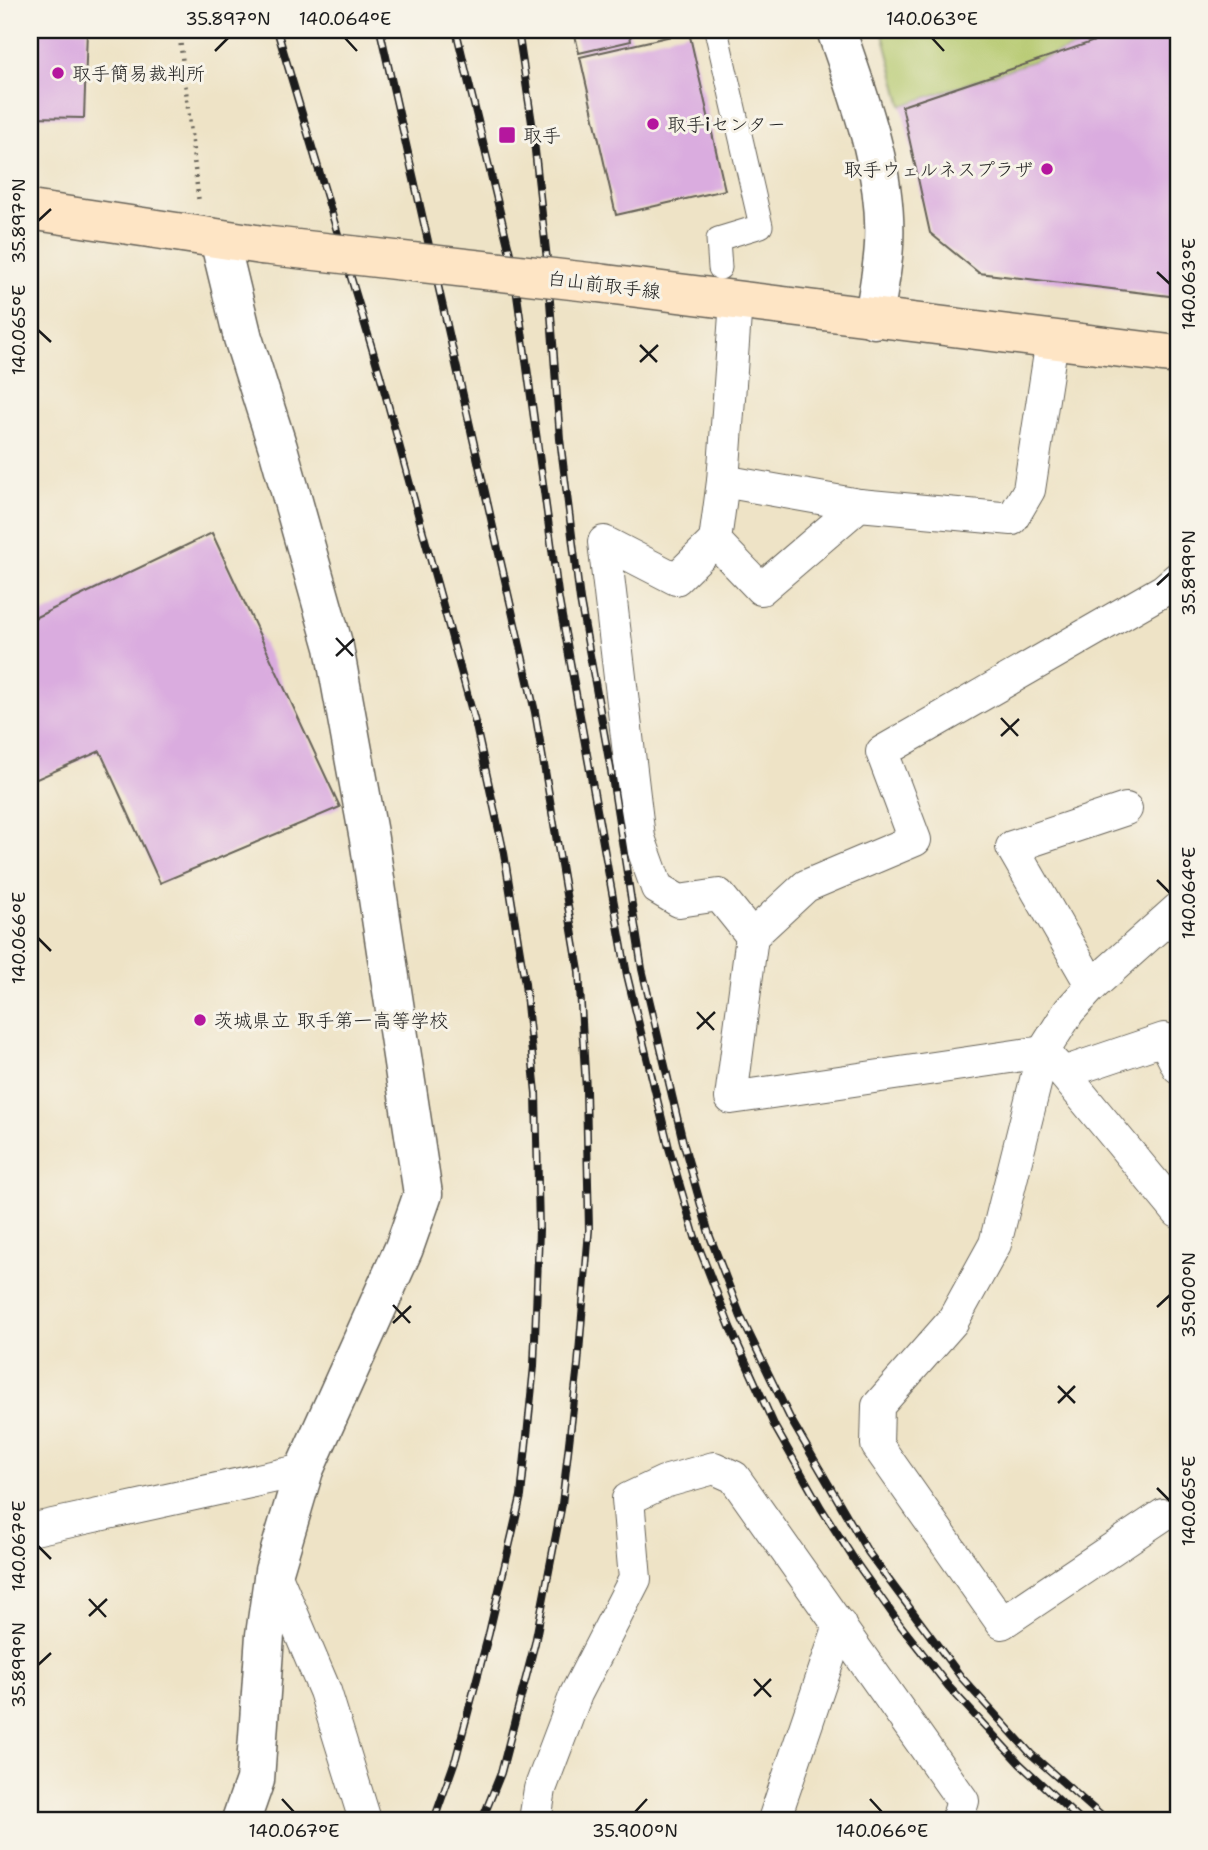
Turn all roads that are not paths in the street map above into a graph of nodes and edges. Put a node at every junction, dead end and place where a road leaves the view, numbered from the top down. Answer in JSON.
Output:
{"nodes":[{"id":1,"x":716,"y":30,"type":"edge"},
{"id":2,"x":836,"y":30,"type":"edge"},
{"id":3,"x":30,"y":210,"type":"edge"},
{"id":4,"x":219,"y":239,"type":"junction"},
{"id":5,"x":728,"y":284,"type":"junction"},
{"id":6,"x":874,"y":319,"type":"junction"},
{"id":7,"x":1052,"y":340,"type":"junction"},
{"id":8,"x":1178,"y":355,"type":"edge"},
{"id":9,"x":723,"y":481,"type":"junction"},
{"id":10,"x":859,"y":505,"type":"junction"},
{"id":11,"x":715,"y":541,"type":"junction"},
{"id":12,"x":1178,"y":578,"type":"edge"},
{"id":13,"x":1126,"y":809,"type":"dead end"},
{"id":14,"x":1178,"y":909,"type":"edge"},
{"id":15,"x":752,"y":936,"type":"junction"},
{"id":16,"x":1092,"y":986,"type":"junction"},
{"id":17,"x":1053,"y":1062,"type":"junction"},
{"id":18,"x":1178,"y":1067,"type":"edge"},
{"id":19,"x":1178,"y":1212,"type":"edge"},
{"id":20,"x":304,"y":1469,"type":"junction"},
{"id":21,"x":1163,"y":1515,"type":"dead end"},
{"id":22,"x":30,"y":1530,"type":"edge"},
{"id":23,"x":274,"y":1571,"type":"junction"},
{"id":24,"x":840,"y":1625,"type":"junction"},
{"id":25,"x":241,"y":1820,"type":"edge"},
{"id":26,"x":365,"y":1820,"type":"edge"},
{"id":27,"x":535,"y":1820,"type":"edge"},
{"id":28,"x":774,"y":1820,"type":"edge"},
{"id":29,"x":957,"y":1820,"type":"edge"}],
"edges":[{"from":1,"to":5,"type":"street"},
{"from":2,"to":6,"type":"street"},
{"from":3,"to":4,"type":"main road","name":"白山前取手線"},
{"from":4,"to":5,"type":"main road","name":"白山前取手線","bridge":true},
{"from":4,"to":20,"type":"street"},
{"from":5,"to":6,"type":"main road","name":"白山前取手線"},
{"from":5,"to":9,"type":"street"},
{"from":6,"to":7,"type":"main road","name":"白山前取手線"},
{"from":7,"to":8,"type":"main road","name":"白山前取手線"},
{"from":7,"to":10,"type":"street"},
{"from":9,"to":10,"type":"street"},
{"from":9,"to":11,"type":"street"},
{"from":10,"to":11,"type":"street"},
{"from":11,"to":15,"type":"street"},
{"from":12,"to":15,"type":"street"},
{"from":13,"to":16,"type":"street"},
{"from":14,"to":16,"type":"street"},
{"from":15,"to":17,"type":"street"},
{"from":16,"to":17,"type":"street"},
{"from":17,"to":18,"type":"street"},
{"from":17,"to":19,"type":"street"},
{"from":17,"to":21,"type":"street"},
{"from":20,"to":22,"type":"street"},
{"from":20,"to":23,"type":"street"},
{"from":23,"to":25,"type":"street"},
{"from":23,"to":26,"type":"street"},
{"from":24,"to":27,"type":"street"},
{"from":24,"to":28,"type":"street"},
{"from":24,"to":29,"type":"street"}]}
